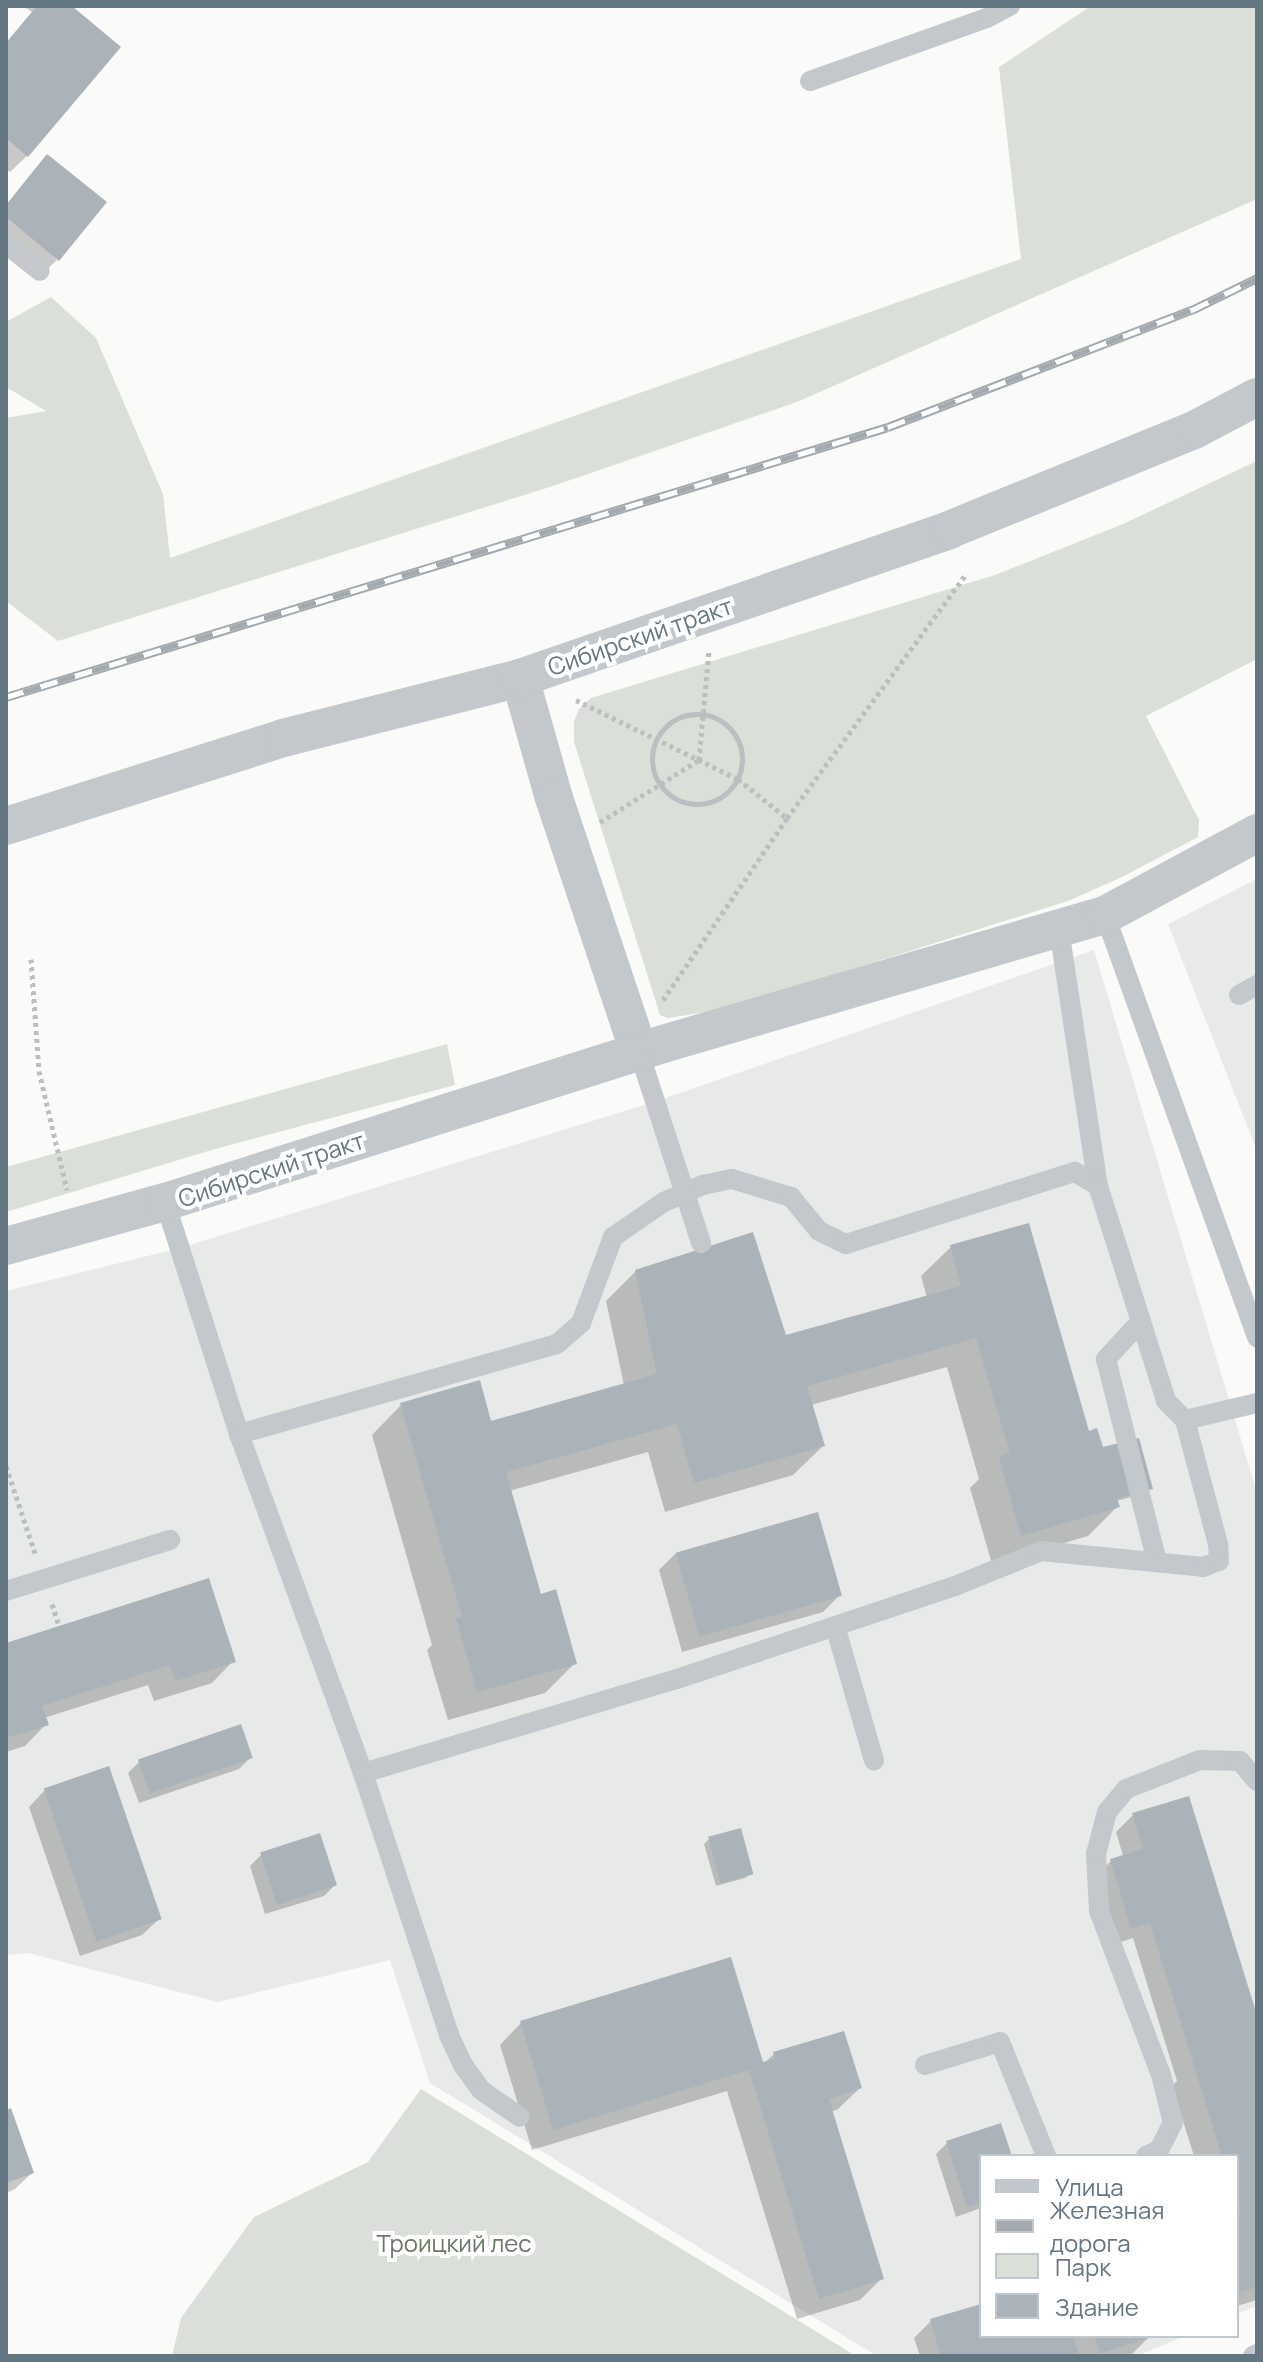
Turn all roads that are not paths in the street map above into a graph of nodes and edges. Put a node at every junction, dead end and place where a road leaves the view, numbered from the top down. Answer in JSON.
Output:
{"nodes":[{"id":1,"x":1010,"y":6,"type":"edge"},
{"id":2,"x":810,"y":81,"type":"dead end"},
{"id":3,"x":9,"y":252,"type":"edge"},
{"id":4,"x":40,"y":271,"type":"dead end"},
{"id":5,"x":1257,"y":397,"type":"edge"},
{"id":6,"x":520,"y":678,"type":"junction"},
{"id":7,"x":6,"y":826,"type":"edge"},
{"id":8,"x":1257,"y":833,"type":"edge"},
{"id":9,"x":1105,"y":915,"type":"junction"},
{"id":10,"x":1059,"y":929,"type":"junction"},
{"id":11,"x":639,"y":1052,"type":"junction"},
{"id":12,"x":1098,"y":1186,"type":"junction"},
{"id":13,"x":685,"y":1192,"type":"junction"},
{"id":14,"x":165,"y":1202,"type":"junction"},
{"id":15,"x":701,"y":1243,"type":"dead end"},
{"id":16,"x":6,"y":1246,"type":"edge"},
{"id":17,"x":1141,"y":1321,"type":"junction"},
{"id":18,"x":1257,"y":1337,"type":"edge"},
{"id":19,"x":1257,"y":1403,"type":"edge"},
{"id":20,"x":1185,"y":1420,"type":"junction"},
{"id":21,"x":239,"y":1434,"type":"junction"},
{"id":22,"x":170,"y":1540,"type":"dead end"},
{"id":23,"x":1157,"y":1562,"type":"junction"},
{"id":24,"x":6,"y":1591,"type":"edge"},
{"id":25,"x":835,"y":1626,"type":"junction"},
{"id":26,"x":874,"y":1760,"type":"dead end"},
{"id":27,"x":363,"y":1773,"type":"junction"},
{"id":28,"x":1257,"y":1781,"type":"edge"},
{"id":29,"x":925,"y":2065,"type":"dead end"},
{"id":30,"x":520,"y":2117,"type":"dead end"},
{"id":31,"x":1045,"y":2154,"type":"edge"},
{"id":32,"x":1150,"y":2154,"type":"edge"}],
"edges":[{"from":1,"to":2,"type":"lane"},
{"from":3,"to":4,"type":"lane"},
{"from":5,"to":6,"type":"street","name":"Сибирский тракт"},
{"from":6,"to":7,"type":"street","name":"Сибирский тракт"},
{"from":6,"to":11,"type":"street"},
{"from":8,"to":9,"type":"street","name":"Сибирский тракт"},
{"from":9,"to":10,"type":"street","name":"Сибирский тракт"},
{"from":9,"to":18,"type":"lane"},
{"from":10,"to":11,"type":"street","name":"Сибирский тракт"},
{"from":10,"to":12,"type":"lane"},
{"from":11,"to":13,"type":"lane"},
{"from":11,"to":14,"type":"street","name":"Сибирский тракт"},
{"from":12,"to":13,"type":"lane"},
{"from":12,"to":17,"type":"lane"},
{"from":13,"to":15,"type":"lane"},
{"from":13,"to":21,"type":"lane"},
{"from":14,"to":16,"type":"street","name":"Сибирский тракт"},
{"from":14,"to":21,"type":"lane"},
{"from":17,"to":20,"type":"lane"},
{"from":17,"to":23,"type":"lane"},
{"from":19,"to":20,"type":"lane"},
{"from":20,"to":23,"type":"lane"},
{"from":21,"to":27,"type":"lane"},
{"from":22,"to":24,"type":"lane"},
{"from":23,"to":25,"type":"lane"},
{"from":25,"to":26,"type":"lane"},
{"from":25,"to":27,"type":"lane"},
{"from":27,"to":30,"type":"lane"},
{"from":28,"to":32,"type":"lane"},
{"from":29,"to":31,"type":"lane"}]}
